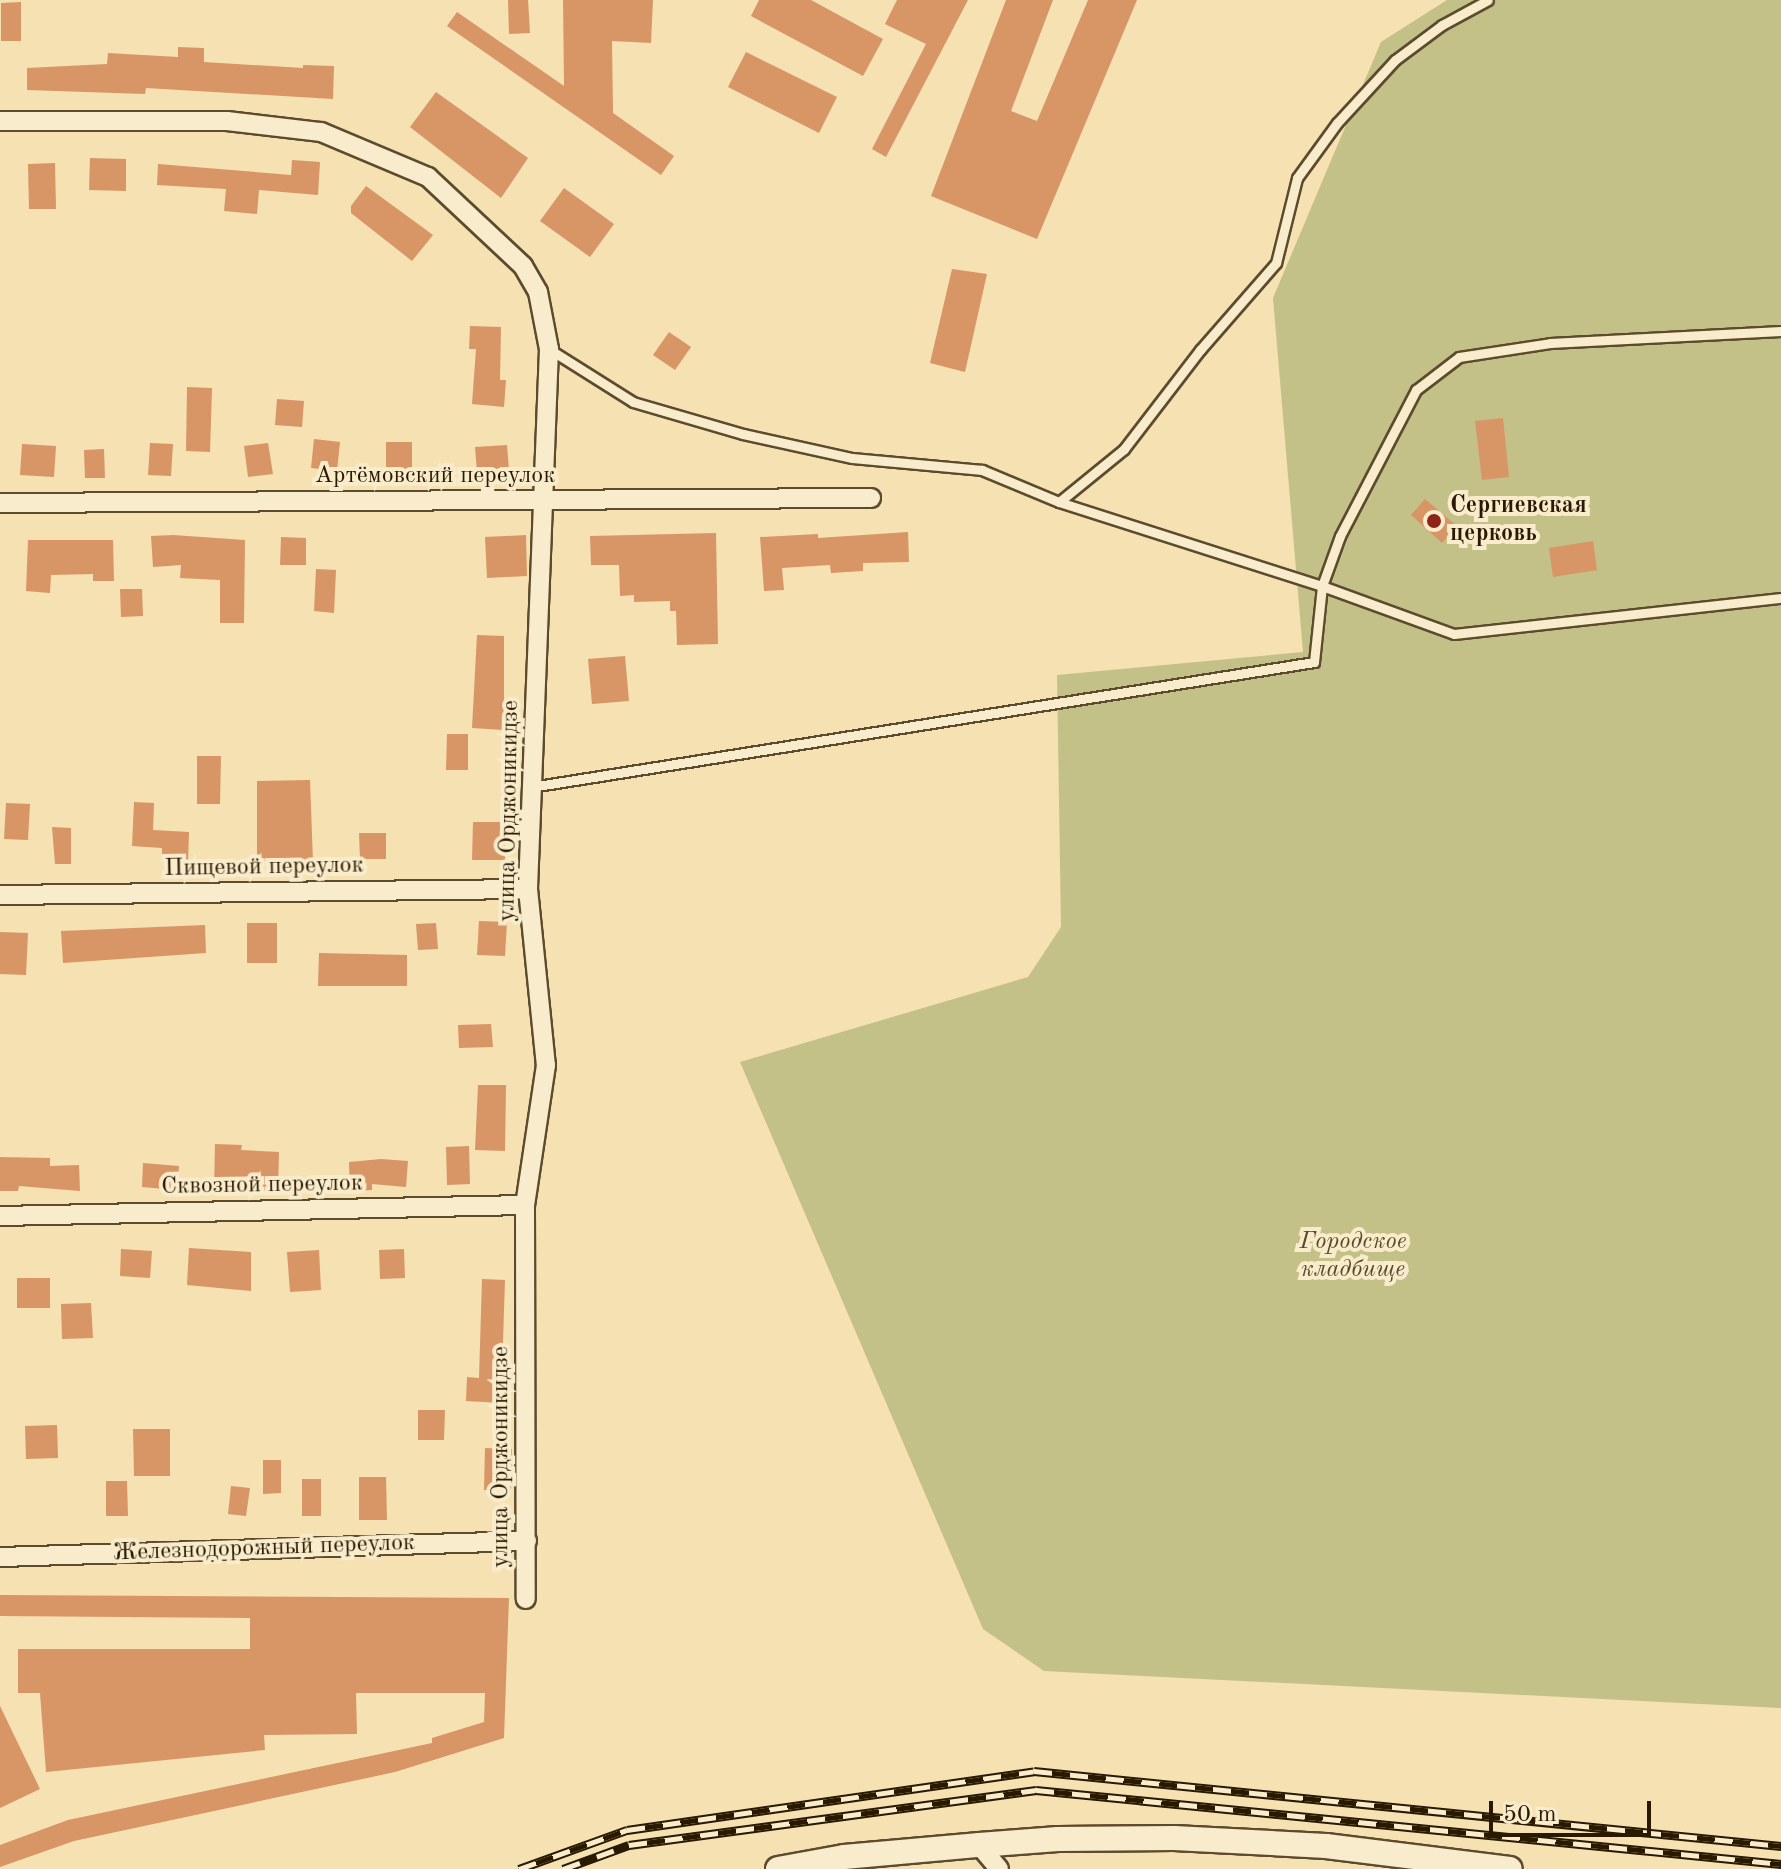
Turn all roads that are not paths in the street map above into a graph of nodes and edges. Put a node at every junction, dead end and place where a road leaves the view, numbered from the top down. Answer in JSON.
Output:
{"nodes":[{"id":1,"x":1488,"y":0,"type":"edge"},
{"id":2,"x":0,"y":121,"type":"edge"},
{"id":3,"x":1781,"y":331,"type":"edge"},
{"id":4,"x":549,"y":349,"type":"junction"},
{"id":5,"x":871,"y":498,"type":"dead end"},
{"id":6,"x":543,"y":501,"type":"junction"},
{"id":7,"x":1059,"y":502,"type":"junction"},
{"id":8,"x":0,"y":503,"type":"edge"},
{"id":9,"x":1322,"y":586,"type":"junction"},
{"id":10,"x":1781,"y":598,"type":"edge"},
{"id":11,"x":531,"y":787,"type":"junction"},
{"id":12,"x":528,"y":889,"type":"junction"},
{"id":13,"x":0,"y":895,"type":"edge"},
{"id":14,"x":525,"y":1205,"type":"junction"},
{"id":15,"x":0,"y":1216,"type":"edge"},
{"id":16,"x":527,"y":1541,"type":"junction"},
{"id":17,"x":0,"y":1557,"type":"edge"},
{"id":18,"x":526,"y":1599,"type":"dead end"},
{"id":19,"x":979,"y":1845,"type":"junction"},
{"id":20,"x":778,"y":1869,"type":"edge"},
{"id":21,"x":999,"y":1869,"type":"edge"},
{"id":22,"x":1510,"y":1869,"type":"edge"}],
"edges":[{"from":1,"to":7,"type":"lane"},
{"from":2,"to":4,"type":"street","name":"улица Орджоникидзе"},
{"from":3,"to":9,"type":"lane"},
{"from":4,"to":6,"type":"street","name":"улица Орджоникидзе"},
{"from":4,"to":7,"type":"lane"},
{"from":5,"to":6,"type":"street","name":"Артёмовский переулок"},
{"from":6,"to":8,"type":"street","name":"Артёмовский переулок"},
{"from":6,"to":11,"type":"street","name":"улица Орджоникидзе"},
{"from":7,"to":9,"type":"lane"},
{"from":9,"to":10,"type":"lane"},
{"from":9,"to":11,"type":"lane"},
{"from":11,"to":12,"type":"street","name":"улица Орджоникидзе"},
{"from":12,"to":13,"type":"street","name":"Пищевой переулок"},
{"from":12,"to":14,"type":"street","name":"улица Орджоникидзе"},
{"from":14,"to":15,"type":"street","name":"Сквозной переулок"},
{"from":14,"to":16,"type":"street","name":"улица Орджоникидзе"},
{"from":16,"to":17,"type":"street","name":"Железнодорожный переулок"},
{"from":16,"to":18,"type":"street","name":"улица Орджоникидзе"},
{"from":19,"to":20,"type":"street"},
{"from":19,"to":21,"type":"street"},
{"from":19,"to":22,"type":"street"}]}
